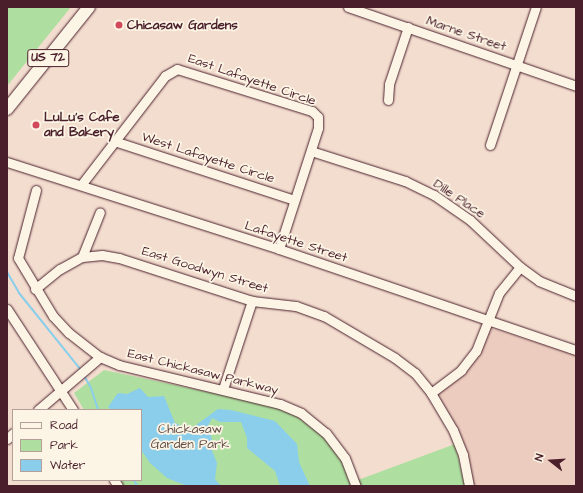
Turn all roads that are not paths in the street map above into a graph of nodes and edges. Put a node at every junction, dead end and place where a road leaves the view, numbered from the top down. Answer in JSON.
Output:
{"nodes":[{"id":1,"x":89,"y":7,"type":"edge"},
{"id":2,"x":348,"y":7,"type":"edge"},
{"id":3,"x":536,"y":7,"type":"edge"},
{"id":4,"x":408,"y":28,"type":"junction"},
{"id":5,"x":516,"y":64,"type":"junction"},
{"id":6,"x":576,"y":86,"type":"edge"},
{"id":7,"x":388,"y":100,"type":"dead end"},
{"id":8,"x":7,"y":109,"type":"edge"},
{"id":9,"x":114,"y":141,"type":"junction"},
{"id":10,"x":490,"y":145,"type":"dead end"},
{"id":11,"x":311,"y":151,"type":"junction"},
{"id":12,"x":7,"y":162,"type":"edge"},
{"id":13,"x":80,"y":185,"type":"junction"},
{"id":14,"x":36,"y":190,"type":"dead end"},
{"id":15,"x":294,"y":200,"type":"junction"},
{"id":16,"x":100,"y":212,"type":"dead end"},
{"id":17,"x":278,"y":249,"type":"junction"},
{"id":18,"x":82,"y":257,"type":"junction"},
{"id":19,"x":520,"y":267,"type":"junction"},
{"id":20,"x":35,"y":289,"type":"junction"},
{"id":21,"x":576,"y":296,"type":"edge"},
{"id":22,"x":252,"y":301,"type":"junction"},
{"id":23,"x":7,"y":309,"type":"edge"},
{"id":24,"x":488,"y":319,"type":"junction"},
{"id":25,"x":576,"y":350,"type":"edge"},
{"id":26,"x":100,"y":357,"type":"junction"},
{"id":27,"x":61,"y":389,"type":"junction"},
{"id":28,"x":222,"y":389,"type":"junction"},
{"id":29,"x":431,"y":393,"type":"junction"},
{"id":30,"x":39,"y":409,"type":"edge"},
{"id":31,"x":72,"y":409,"type":"edge"},
{"id":32,"x":356,"y":486,"type":"edge"},
{"id":33,"x":469,"y":486,"type":"edge"}],
"edges":[{"from":1,"to":8,"type":"main road","number":"US 72"},
{"from":2,"to":4,"type":"street","name":"Marne Street"},
{"from":3,"to":5,"type":"street"},
{"from":4,"to":5,"type":"street","name":"Marne Street"},
{"from":4,"to":7,"type":"street"},
{"from":5,"to":6,"type":"street","name":"Marne Street"},
{"from":5,"to":10,"type":"street"},
{"from":9,"to":11,"type":"street","name":"East Lafayette Circle"},
{"from":9,"to":13,"type":"street"},
{"from":9,"to":15,"type":"street","name":"West Lafayette Circle"},
{"from":11,"to":15,"type":"street"},
{"from":11,"to":19,"type":"street","name":"Dille Place"},
{"from":12,"to":13,"type":"street","name":"Lafayette Street"},
{"from":13,"to":17,"type":"street","name":"Lafayette Street"},
{"from":14,"to":20,"type":"street","name":"East Chickasaw Parkway"},
{"from":15,"to":17,"type":"street"},
{"from":16,"to":18,"type":"street"},
{"from":17,"to":24,"type":"street","name":"Lafayette Street"},
{"from":18,"to":20,"type":"street"},
{"from":18,"to":22,"type":"street","name":"East Goodwyn Street"},
{"from":19,"to":21,"type":"street","name":"Dille Place"},
{"from":19,"to":24,"type":"street"},
{"from":20,"to":26,"type":"street","name":"East Chickasaw Parkway"},
{"from":22,"to":28,"type":"street"},
{"from":22,"to":29,"type":"street","name":"East Goodwyn Street"},
{"from":23,"to":27,"type":"street"},
{"from":24,"to":25,"type":"street","name":"Lafayette Street"},
{"from":24,"to":29,"type":"street"},
{"from":26,"to":27,"type":"street"},
{"from":26,"to":28,"type":"street","name":"East Chickasaw Parkway"},
{"from":27,"to":30,"type":"street"},
{"from":27,"to":31,"type":"street"},
{"from":28,"to":32,"type":"street","name":"East Chickasaw Parkway"},
{"from":29,"to":33,"type":"street","name":"East Goodwyn Street"}]}
